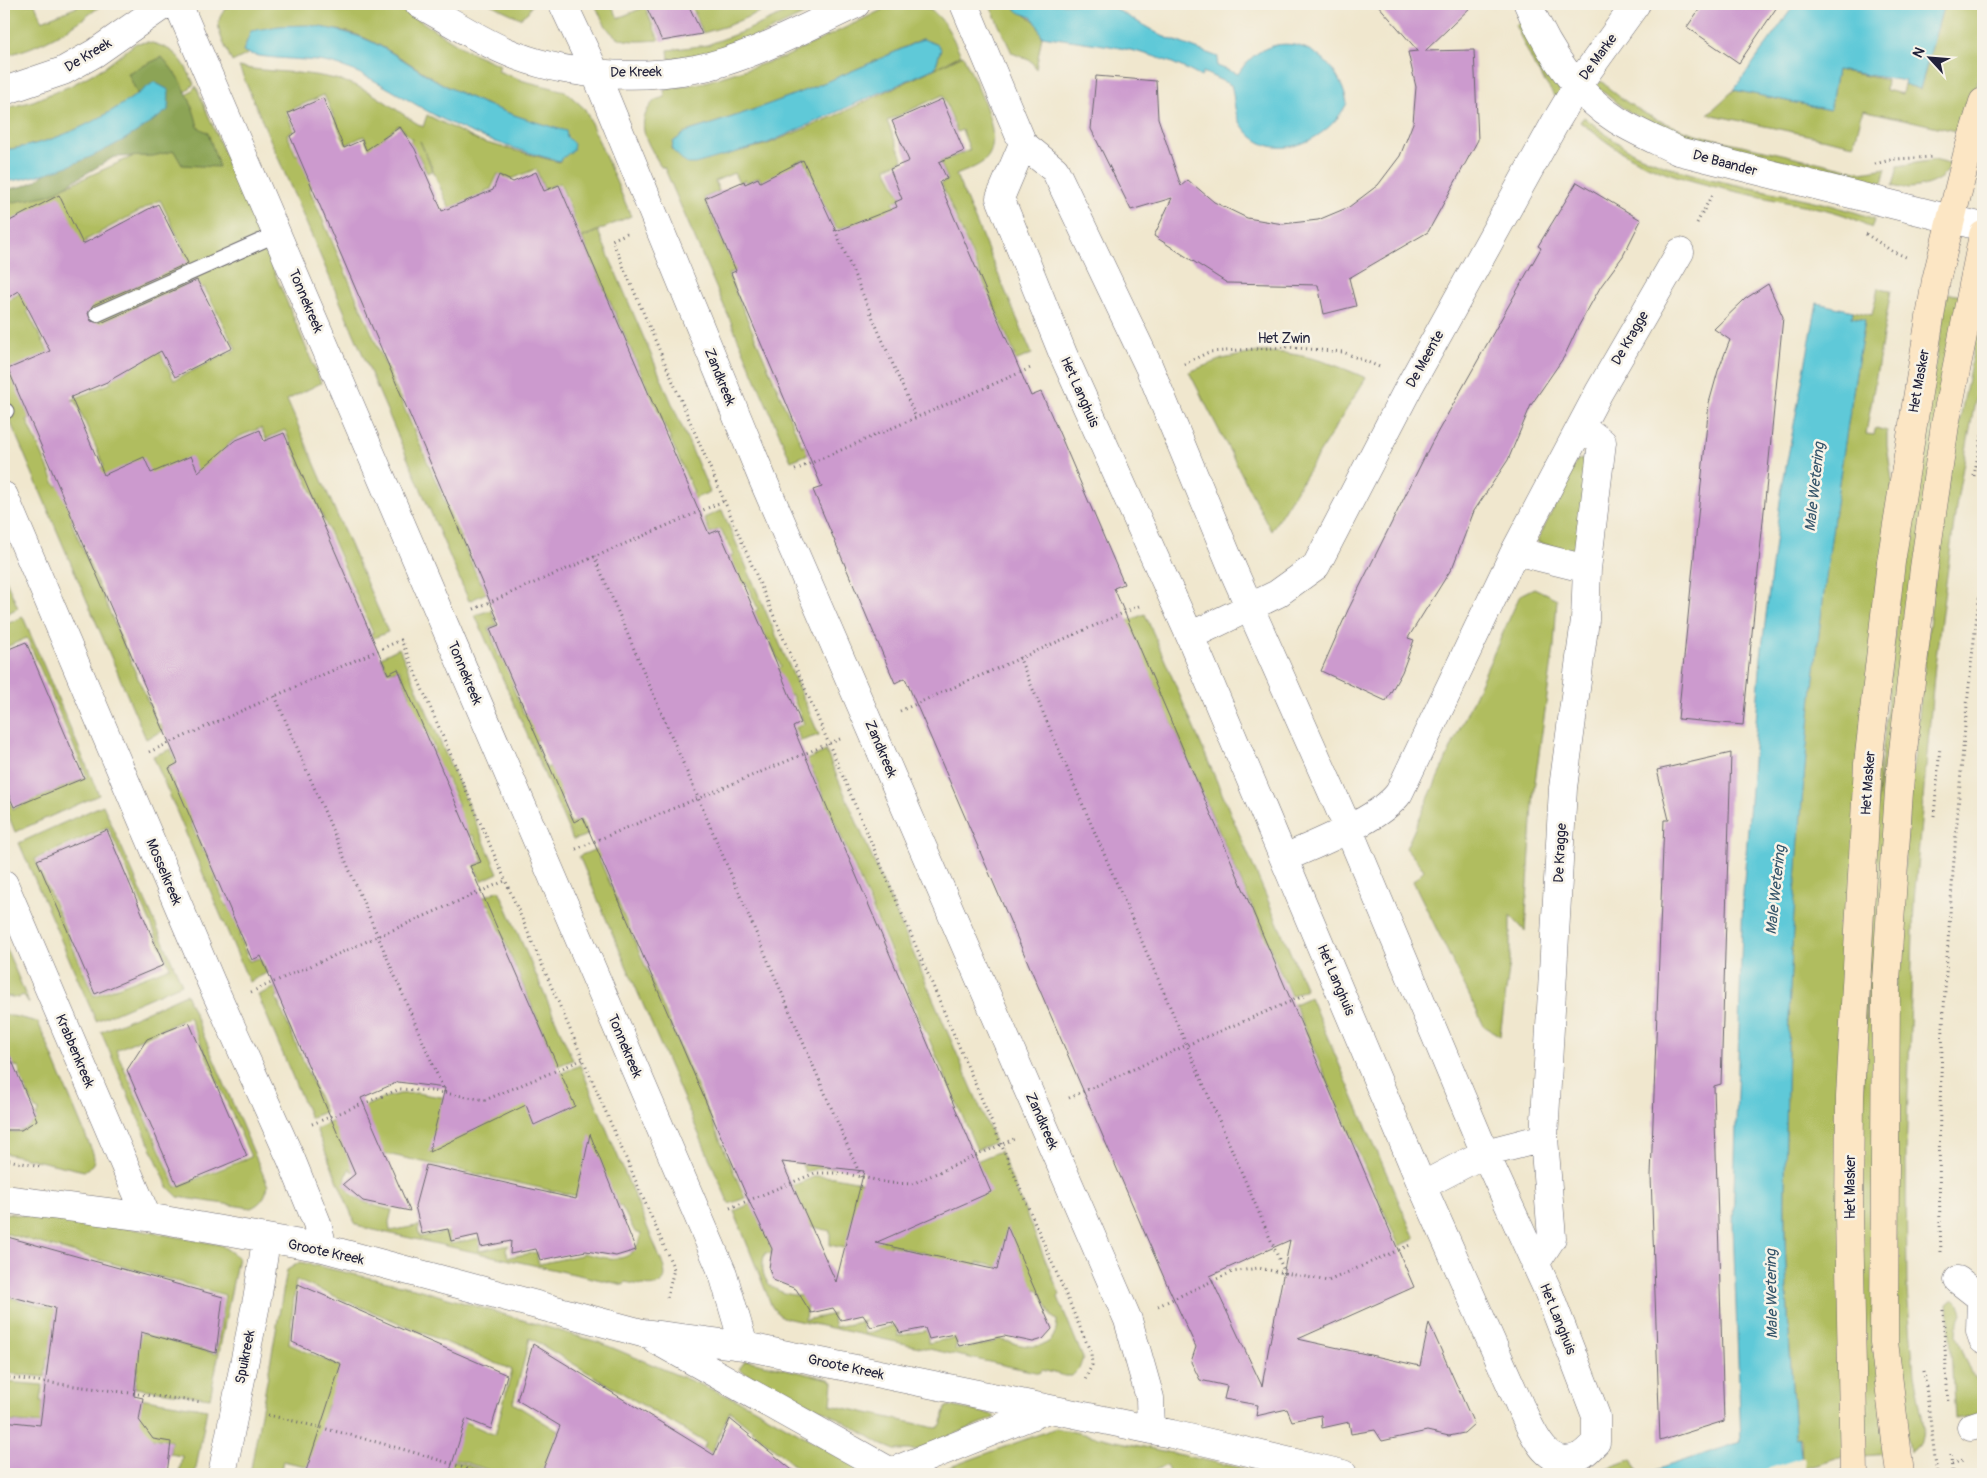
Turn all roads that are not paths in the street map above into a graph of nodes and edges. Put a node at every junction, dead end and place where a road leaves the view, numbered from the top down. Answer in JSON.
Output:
{"nodes":[{"id":1,"x":165,"y":4,"type":"edge"},
{"id":2,"x":178,"y":4,"type":"edge"},
{"id":3,"x":418,"y":4,"type":"edge"},
{"id":4,"x":563,"y":4,"type":"edge"},
{"id":5,"x":856,"y":4,"type":"edge"},
{"id":6,"x":964,"y":4,"type":"edge"},
{"id":7,"x":1528,"y":4,"type":"edge"},
{"id":8,"x":1636,"y":4,"type":"edge"},
{"id":9,"x":595,"y":72,"type":"junction"},
{"id":10,"x":1577,"y":86,"type":"junction"},
{"id":11,"x":4,"y":92,"type":"edge"},
{"id":12,"x":1983,"y":102,"type":"edge"},
{"id":13,"x":1023,"y":144,"type":"junction"},
{"id":14,"x":1950,"y":220,"type":"junction"},
{"id":15,"x":1983,"y":227,"type":"edge"},
{"id":16,"x":277,"y":234,"type":"junction"},
{"id":17,"x":1983,"y":235,"type":"edge"},
{"id":18,"x":1680,"y":252,"type":"dead end"},
{"id":19,"x":97,"y":314,"type":"dead end"},
{"id":20,"x":1582,"y":426,"type":"junction"},
{"id":21,"x":4,"y":496,"type":"edge"},
{"id":22,"x":1515,"y":551,"type":"junction"},
{"id":23,"x":1587,"y":569,"type":"junction"},
{"id":24,"x":1251,"y":609,"type":"junction"},
{"id":25,"x":1190,"y":636,"type":"junction"},
{"id":26,"x":1348,"y":828,"type":"junction"},
{"id":27,"x":1285,"y":858,"type":"junction"},
{"id":28,"x":4,"y":884,"type":"edge"},
{"id":29,"x":1544,"y":1138,"type":"junction"},
{"id":30,"x":1485,"y":1153,"type":"junction"},
{"id":31,"x":1422,"y":1186,"type":"junction"},
{"id":32,"x":4,"y":1198,"type":"edge"},
{"id":33,"x":147,"y":1217,"type":"junction"},
{"id":34,"x":266,"y":1240,"type":"junction"},
{"id":35,"x":323,"y":1248,"type":"junction"},
{"id":36,"x":1535,"y":1264,"type":"junction"},
{"id":37,"x":1958,"y":1280,"type":"dead end"},
{"id":38,"x":642,"y":1333,"type":"junction"},
{"id":39,"x":1983,"y":1340,"type":"edge"},
{"id":40,"x":744,"y":1346,"type":"junction"},
{"id":41,"x":1048,"y":1409,"type":"junction"},
{"id":42,"x":1151,"y":1430,"type":"junction"},
{"id":43,"x":1548,"y":1465,"type":"edge"},
{"id":44,"x":891,"y":1473,"type":"edge"},
{"id":45,"x":222,"y":1474,"type":"edge"},
{"id":46,"x":1343,"y":1474,"type":"edge"},
{"id":47,"x":1854,"y":1474,"type":"edge"},
{"id":48,"x":1900,"y":1474,"type":"edge"}],
"edges":[{"from":1,"to":11,"type":"street","name":"De Kreek"},
{"from":2,"to":16,"type":"street","name":"Tonnekreek"},
{"from":3,"to":9,"type":"street","name":"De Kreek"},
{"from":4,"to":9,"type":"street","name":"Zandkreek"},
{"from":5,"to":9,"type":"street","name":"De Kreek"},
{"from":6,"to":13,"type":"street","name":"Het Langhuis"},
{"from":7,"to":10,"type":"street","name":"De Baander"},
{"from":8,"to":10,"type":"street","name":"De Marke"},
{"from":9,"to":42,"type":"street","name":"Zandkreek"},
{"from":10,"to":14,"type":"street","name":"De Baander"},
{"from":10,"to":24,"type":"street","name":"De Meente"},
{"from":12,"to":14,"type":"street","name":"Het Masker"},
{"from":13,"to":24,"type":"street","name":"Het Langhuis"},
{"from":13,"to":25,"type":"street","name":"Het Langhuis"},
{"from":14,"to":15,"type":"street","name":"De Baander"},
{"from":14,"to":47,"type":"street","name":"Het Masker"},
{"from":16,"to":19,"type":"lane"},
{"from":16,"to":40,"type":"street","name":"Tonnekreek"},
{"from":17,"to":48,"type":"street"},
{"from":18,"to":20,"type":"street","name":"De Kragge"},
{"from":20,"to":22,"type":"street","name":"De Kragge"},
{"from":20,"to":23,"type":"street","name":"De Kragge"},
{"from":21,"to":35,"type":"street","name":"Mosselkreek"},
{"from":22,"to":23,"type":"street"},
{"from":22,"to":26,"type":"street","name":"De Kragge"},
{"from":23,"to":29,"type":"street","name":"De Kragge"},
{"from":24,"to":25,"type":"street"},
{"from":24,"to":26,"type":"street","name":"Het Langhuis"},
{"from":25,"to":27,"type":"street","name":"Het Langhuis"},
{"from":26,"to":27,"type":"street"},
{"from":26,"to":30,"type":"street","name":"Het Langhuis"},
{"from":27,"to":31,"type":"street","name":"Het Langhuis"},
{"from":28,"to":33,"type":"street","name":"Krabbenkreek"},
{"from":29,"to":30,"type":"street"},
{"from":29,"to":36,"type":"street","name":"De Kragge"},
{"from":30,"to":31,"type":"street"},
{"from":30,"to":36,"type":"street","name":"Het Langhuis"},
{"from":31,"to":43,"type":"street","name":"Het Langhuis"},
{"from":32,"to":33,"type":"street","name":"Groote Kreek"},
{"from":33,"to":34,"type":"street","name":"Groote Kreek"},
{"from":34,"to":35,"type":"street","name":"Groote Kreek"},
{"from":34,"to":45,"type":"street","name":"Spuikreek"},
{"from":35,"to":38,"type":"street","name":"Groote Kreek"},
{"from":36,"to":43,"type":"street","name":"Het Langhuis"},
{"from":37,"to":39,"type":"street"},
{"from":38,"to":40,"type":"street","name":"Groote Kreek"},
{"from":38,"to":44,"type":"street","name":"Groote Kreek"},
{"from":40,"to":41,"type":"street","name":"Groote Kreek"},
{"from":41,"to":42,"type":"street","name":"Groote Kreek"},
{"from":41,"to":44,"type":"street","name":"Groote Kreek"},
{"from":42,"to":46,"type":"street","name":"Groote Kreek"}]}
